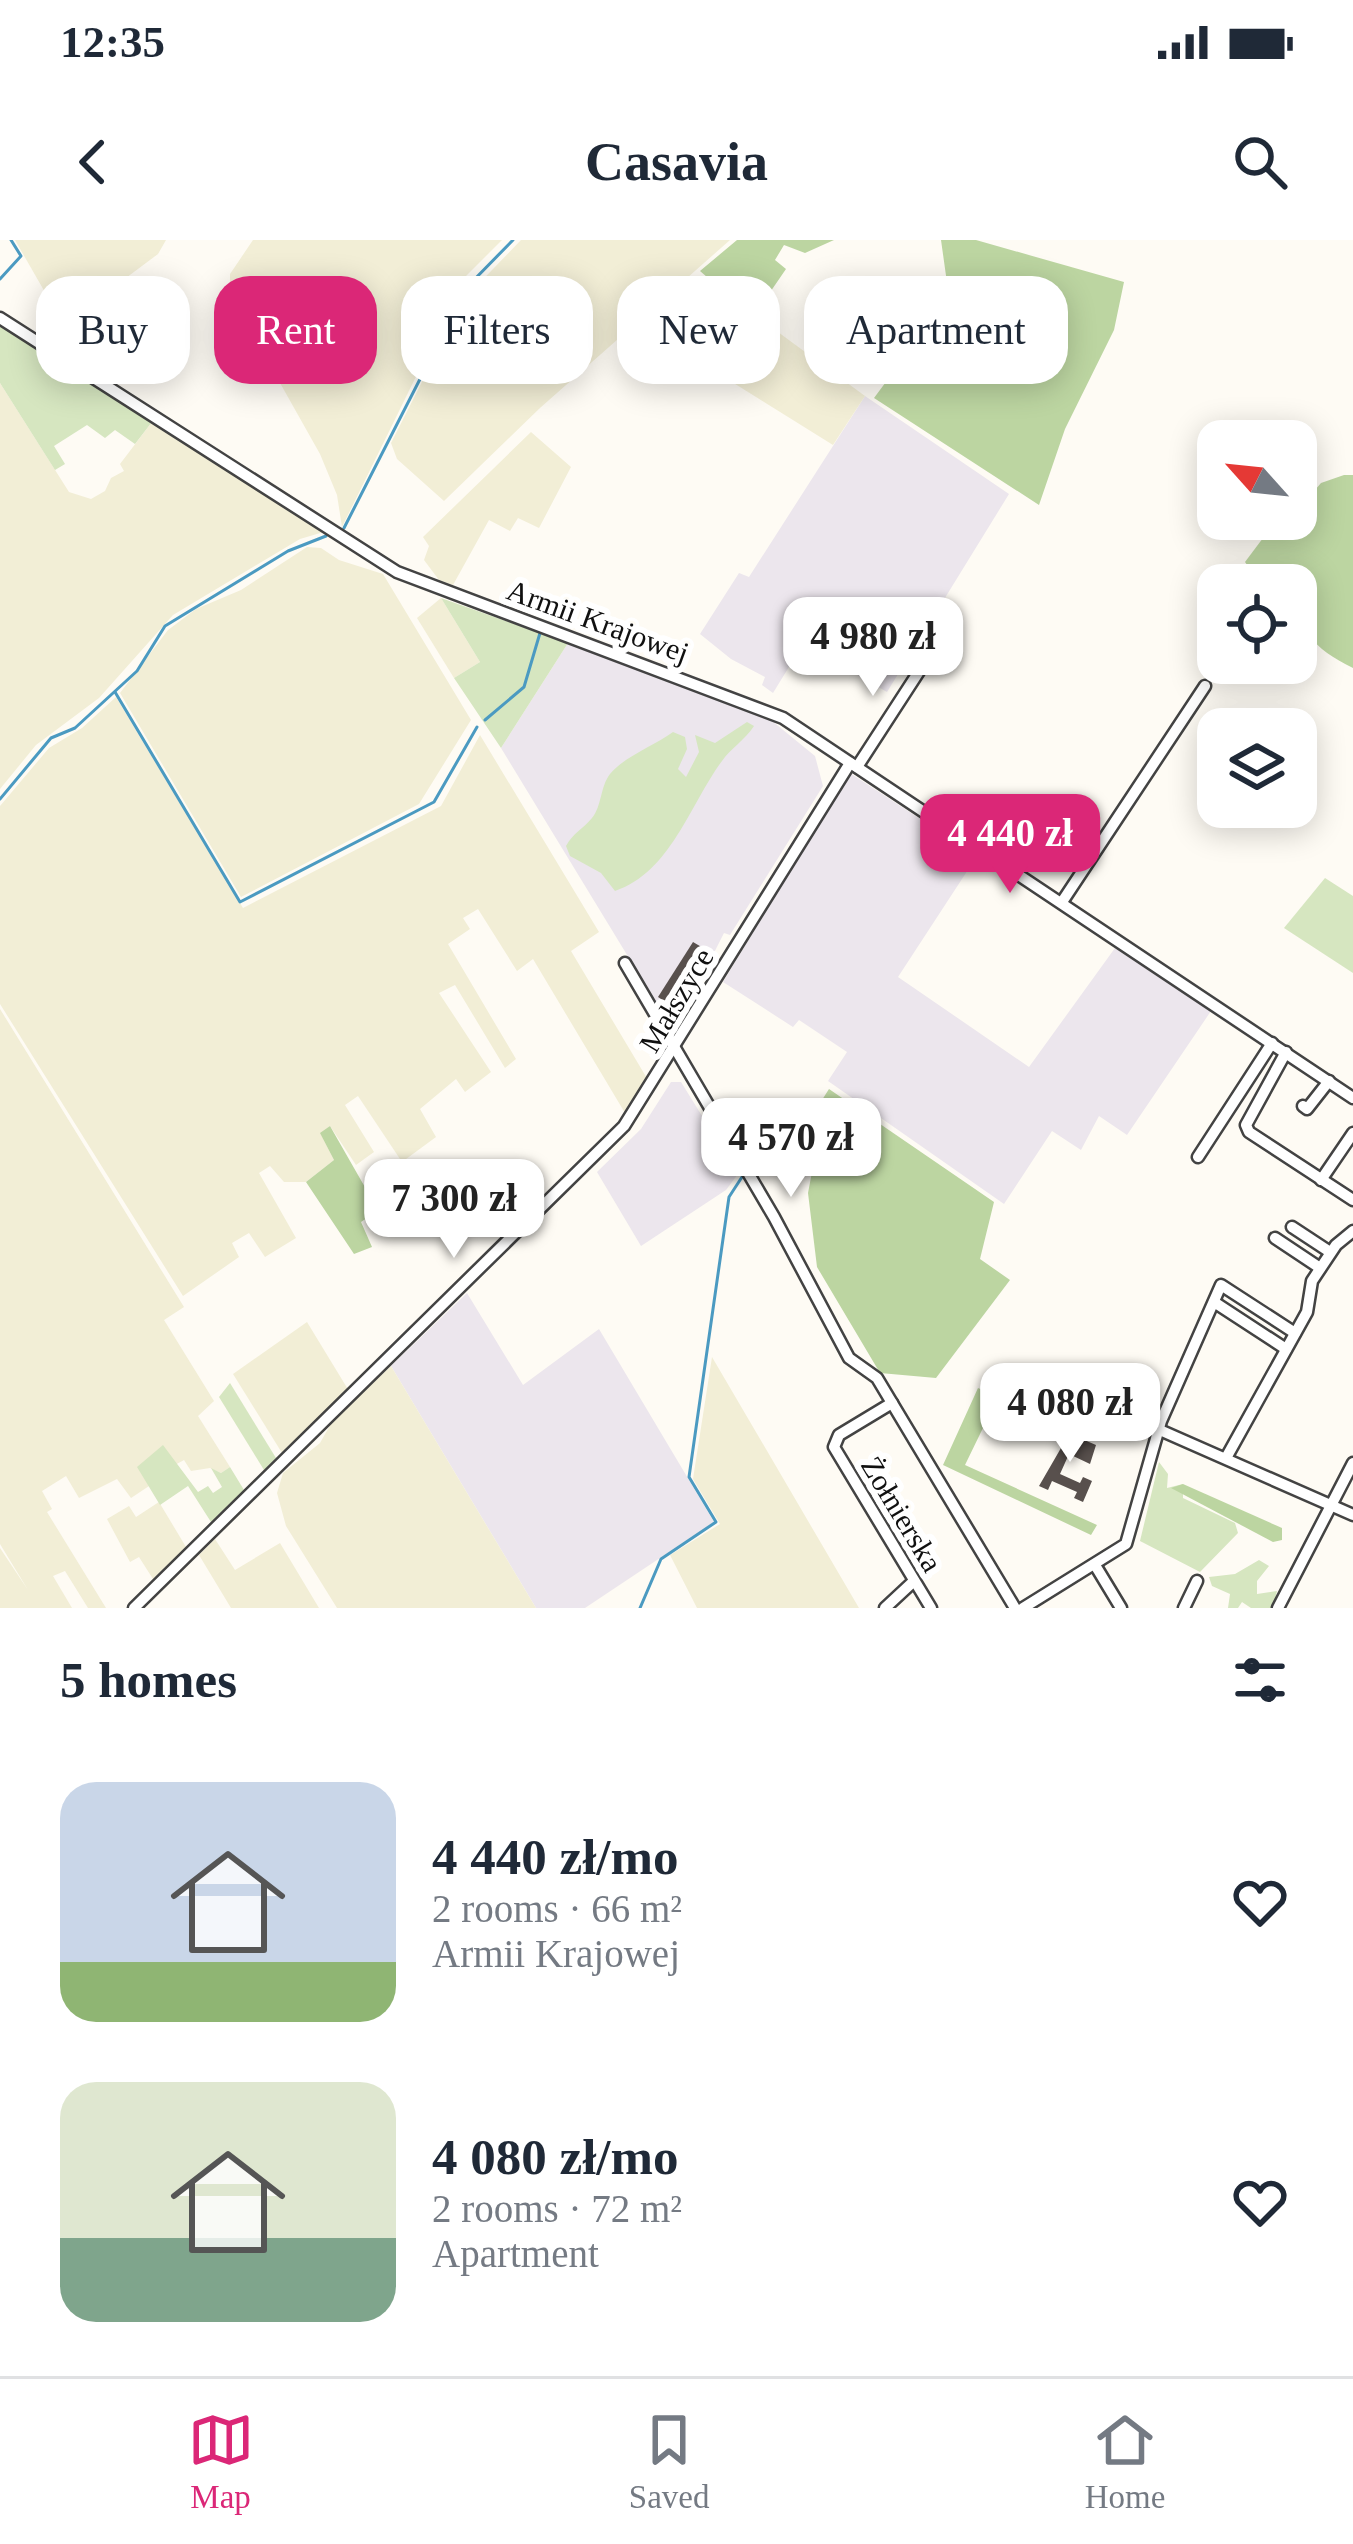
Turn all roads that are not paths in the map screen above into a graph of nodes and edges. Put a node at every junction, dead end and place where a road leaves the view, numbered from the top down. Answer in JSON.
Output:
{"nodes":[{"id":1,"x":0,"y":318,"type":"edge"},
{"id":2,"x":929,"y":656,"type":"dead end"},
{"id":3,"x":1205,"y":686,"type":"dead end"},
{"id":4,"x":854,"y":765,"type":"junction"},
{"id":5,"x":1062,"y":902,"type":"junction"},
{"id":6,"x":625,"y":963,"type":"dead end"},
{"id":7,"x":1273,"y":1043,"type":"junction"},
{"id":8,"x":675,"y":1048,"type":"junction"},
{"id":9,"x":1286,"y":1052,"type":"junction"},
{"id":10,"x":1329,"y":1082,"type":"junction"},
{"id":11,"x":1353,"y":1098,"type":"edge"},
{"id":12,"x":1303,"y":1106,"type":"dead end"},
{"id":13,"x":1353,"y":1133,"type":"edge"},
{"id":14,"x":1198,"y":1157,"type":"dead end"},
{"id":15,"x":1322,"y":1180,"type":"junction"},
{"id":16,"x":1353,"y":1200,"type":"edge"},
{"id":17,"x":1292,"y":1228,"type":"dead end"},
{"id":18,"x":1353,"y":1231,"type":"edge"},
{"id":19,"x":1275,"y":1238,"type":"dead end"},
{"id":20,"x":1330,"y":1252,"type":"junction"},
{"id":21,"x":1320,"y":1268,"type":"junction"},
{"id":22,"x":1214,"y":1302,"type":"junction"},
{"id":23,"x":1295,"y":1334,"type":"junction"},
{"id":24,"x":1286,"y":1349,"type":"junction"},
{"id":25,"x":1052,"y":1383,"type":"dead end"},
{"id":26,"x":892,"y":1403,"type":"junction"},
{"id":27,"x":1160,"y":1428,"type":"junction"},
{"id":28,"x":1226,"y":1458,"type":"junction"},
{"id":29,"x":1353,"y":1463,"type":"edge"},
{"id":30,"x":1329,"y":1504,"type":"junction"},
{"id":31,"x":1353,"y":1515,"type":"edge"},
{"id":32,"x":1095,"y":1564,"type":"junction"},
{"id":33,"x":914,"y":1581,"type":"junction"},
{"id":34,"x":1197,"y":1582,"type":"dead end"},
{"id":35,"x":134,"y":1608,"type":"edge"},
{"id":36,"x":885,"y":1608,"type":"edge"},
{"id":37,"x":931,"y":1608,"type":"edge"},
{"id":38,"x":1019,"y":1608,"type":"edge"},
{"id":39,"x":1121,"y":1608,"type":"edge"},
{"id":40,"x":1184,"y":1608,"type":"edge"},
{"id":41,"x":1278,"y":1608,"type":"edge"}],
"edges":[{"from":1,"to":4,"type":"street","name":"Armii Krajowej"},
{"from":2,"to":4,"type":"street","name":"Małszyce"},
{"from":3,"to":5,"type":"street"},
{"from":4,"to":5,"type":"street","name":"Armii Krajowej"},
{"from":4,"to":8,"type":"street","name":"Małszyce"},
{"from":5,"to":7,"type":"street","name":"Armii Krajowej"},
{"from":6,"to":8,"type":"street"},
{"from":7,"to":9,"type":"street","name":"Armii Krajowej"},
{"from":7,"to":14,"type":"street"},
{"from":8,"to":26,"type":"street"},
{"from":8,"to":35,"type":"street","name":"Małszyce"},
{"from":9,"to":10,"type":"street","name":"Armii Krajowej"},
{"from":9,"to":15,"type":"street"},
{"from":10,"to":11,"type":"street","name":"Armii Krajowej"},
{"from":10,"to":12,"type":"street"},
{"from":13,"to":15,"type":"street"},
{"from":15,"to":16,"type":"street"},
{"from":17,"to":20,"type":"street"},
{"from":18,"to":20,"type":"street"},
{"from":19,"to":21,"type":"street"},
{"from":20,"to":21,"type":"street"},
{"from":21,"to":23,"type":"street"},
{"from":22,"to":23,"type":"street"},
{"from":22,"to":24,"type":"street"},
{"from":22,"to":27,"type":"street"},
{"from":23,"to":24,"type":"street"},
{"from":24,"to":28,"type":"street"},
{"from":25,"to":27,"type":"street"},
{"from":26,"to":33,"type":"street","name":"Żołnierska"},
{"from":26,"to":38,"type":"street"},
{"from":27,"to":28,"type":"street"},
{"from":27,"to":32,"type":"street"},
{"from":28,"to":30,"type":"street"},
{"from":29,"to":30,"type":"street"},
{"from":30,"to":31,"type":"street"},
{"from":30,"to":41,"type":"street"},
{"from":32,"to":38,"type":"street"},
{"from":32,"to":39,"type":"street"},
{"from":33,"to":36,"type":"street"},
{"from":33,"to":37,"type":"street","name":"Żołnierska"},
{"from":34,"to":40,"type":"street"}]}
